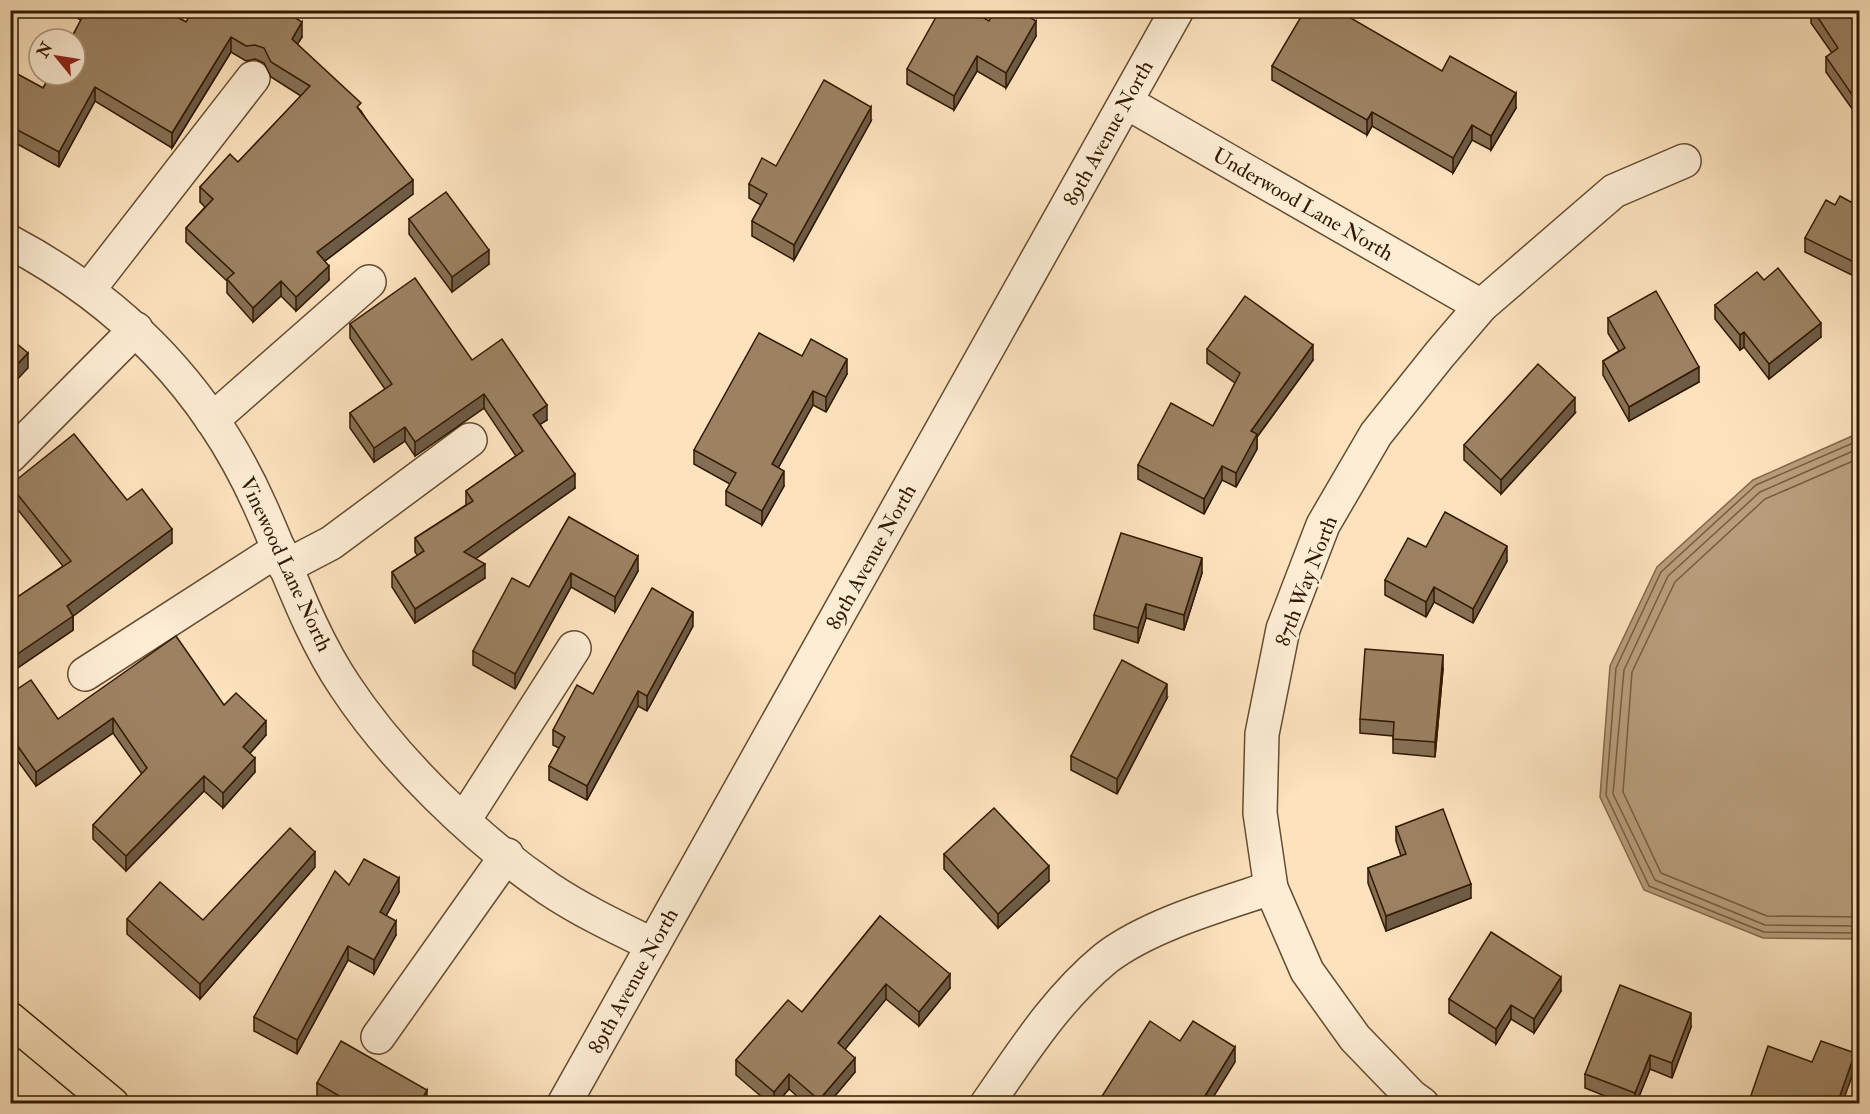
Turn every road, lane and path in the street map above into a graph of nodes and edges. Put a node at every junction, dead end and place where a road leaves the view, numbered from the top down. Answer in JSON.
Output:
{"nodes":[{"id":1,"x":1177,"y":10,"type":"edge"},
{"id":2,"x":253,"y":78,"type":"dead end"},
{"id":3,"x":1126,"y":102,"type":"junction"},
{"id":4,"x":1684,"y":161,"type":"dead end"},
{"id":5,"x":10,"y":242,"type":"edge"},
{"id":6,"x":369,"y":282,"type":"dead end"},
{"id":7,"x":89,"y":289,"type":"junction"},
{"id":8,"x":1481,"y":306,"type":"junction"},
{"id":9,"x":136,"y":329,"type":"junction"},
{"id":10,"x":212,"y":420,"type":"junction"},
{"id":11,"x":470,"y":440,"type":"dead end"},
{"id":12,"x":10,"y":456,"type":"edge"},
{"id":13,"x":282,"y":558,"type":"junction"},
{"id":14,"x":574,"y":648,"type":"dead end"},
{"id":15,"x":86,"y":674,"type":"dead end"},
{"id":16,"x":464,"y":820,"type":"junction"},
{"id":17,"x":507,"y":855,"type":"junction"},
{"id":18,"x":1271,"y":888,"type":"junction"},
{"id":19,"x":653,"y":945,"type":"junction"},
{"id":20,"x":10,"y":1019,"type":"edge"},
{"id":21,"x":378,"y":1037,"type":"dead end"},
{"id":22,"x":112,"y":1104,"type":"edge"},
{"id":23,"x":564,"y":1104,"type":"edge"},
{"id":24,"x":987,"y":1104,"type":"edge"},
{"id":25,"x":1422,"y":1104,"type":"edge"}],
"edges":[{"from":1,"to":3,"type":"street","name":"89th Avenue North"},
{"from":2,"to":7,"type":"street"},
{"from":3,"to":8,"type":"street","name":"Underwood Lane North"},
{"from":3,"to":19,"type":"street","name":"89th Avenue North"},
{"from":4,"to":8,"type":"street","name":"87th Way North"},
{"from":5,"to":7,"type":"street","name":"Vinewood Lane North"},
{"from":6,"to":10,"type":"street"},
{"from":7,"to":9,"type":"street","name":"Vinewood Lane North"},
{"from":8,"to":18,"type":"street","name":"87th Way North"},
{"from":9,"to":10,"type":"street","name":"Vinewood Lane North"},
{"from":9,"to":12,"type":"street"},
{"from":10,"to":13,"type":"street","name":"Vinewood Lane North"},
{"from":11,"to":13,"type":"street"},
{"from":13,"to":15,"type":"street"},
{"from":13,"to":16,"type":"street","name":"Vinewood Lane North"},
{"from":14,"to":16,"type":"street"},
{"from":16,"to":17,"type":"street","name":"Vinewood Lane North"},
{"from":17,"to":19,"type":"street","name":"Vinewood Lane North"},
{"from":17,"to":21,"type":"street"},
{"from":18,"to":24,"type":"street"},
{"from":18,"to":25,"type":"street","name":"87th Way North"},
{"from":19,"to":23,"type":"street","name":"89th Avenue North"},
{"from":20,"to":22,"type":"main road"}]}
